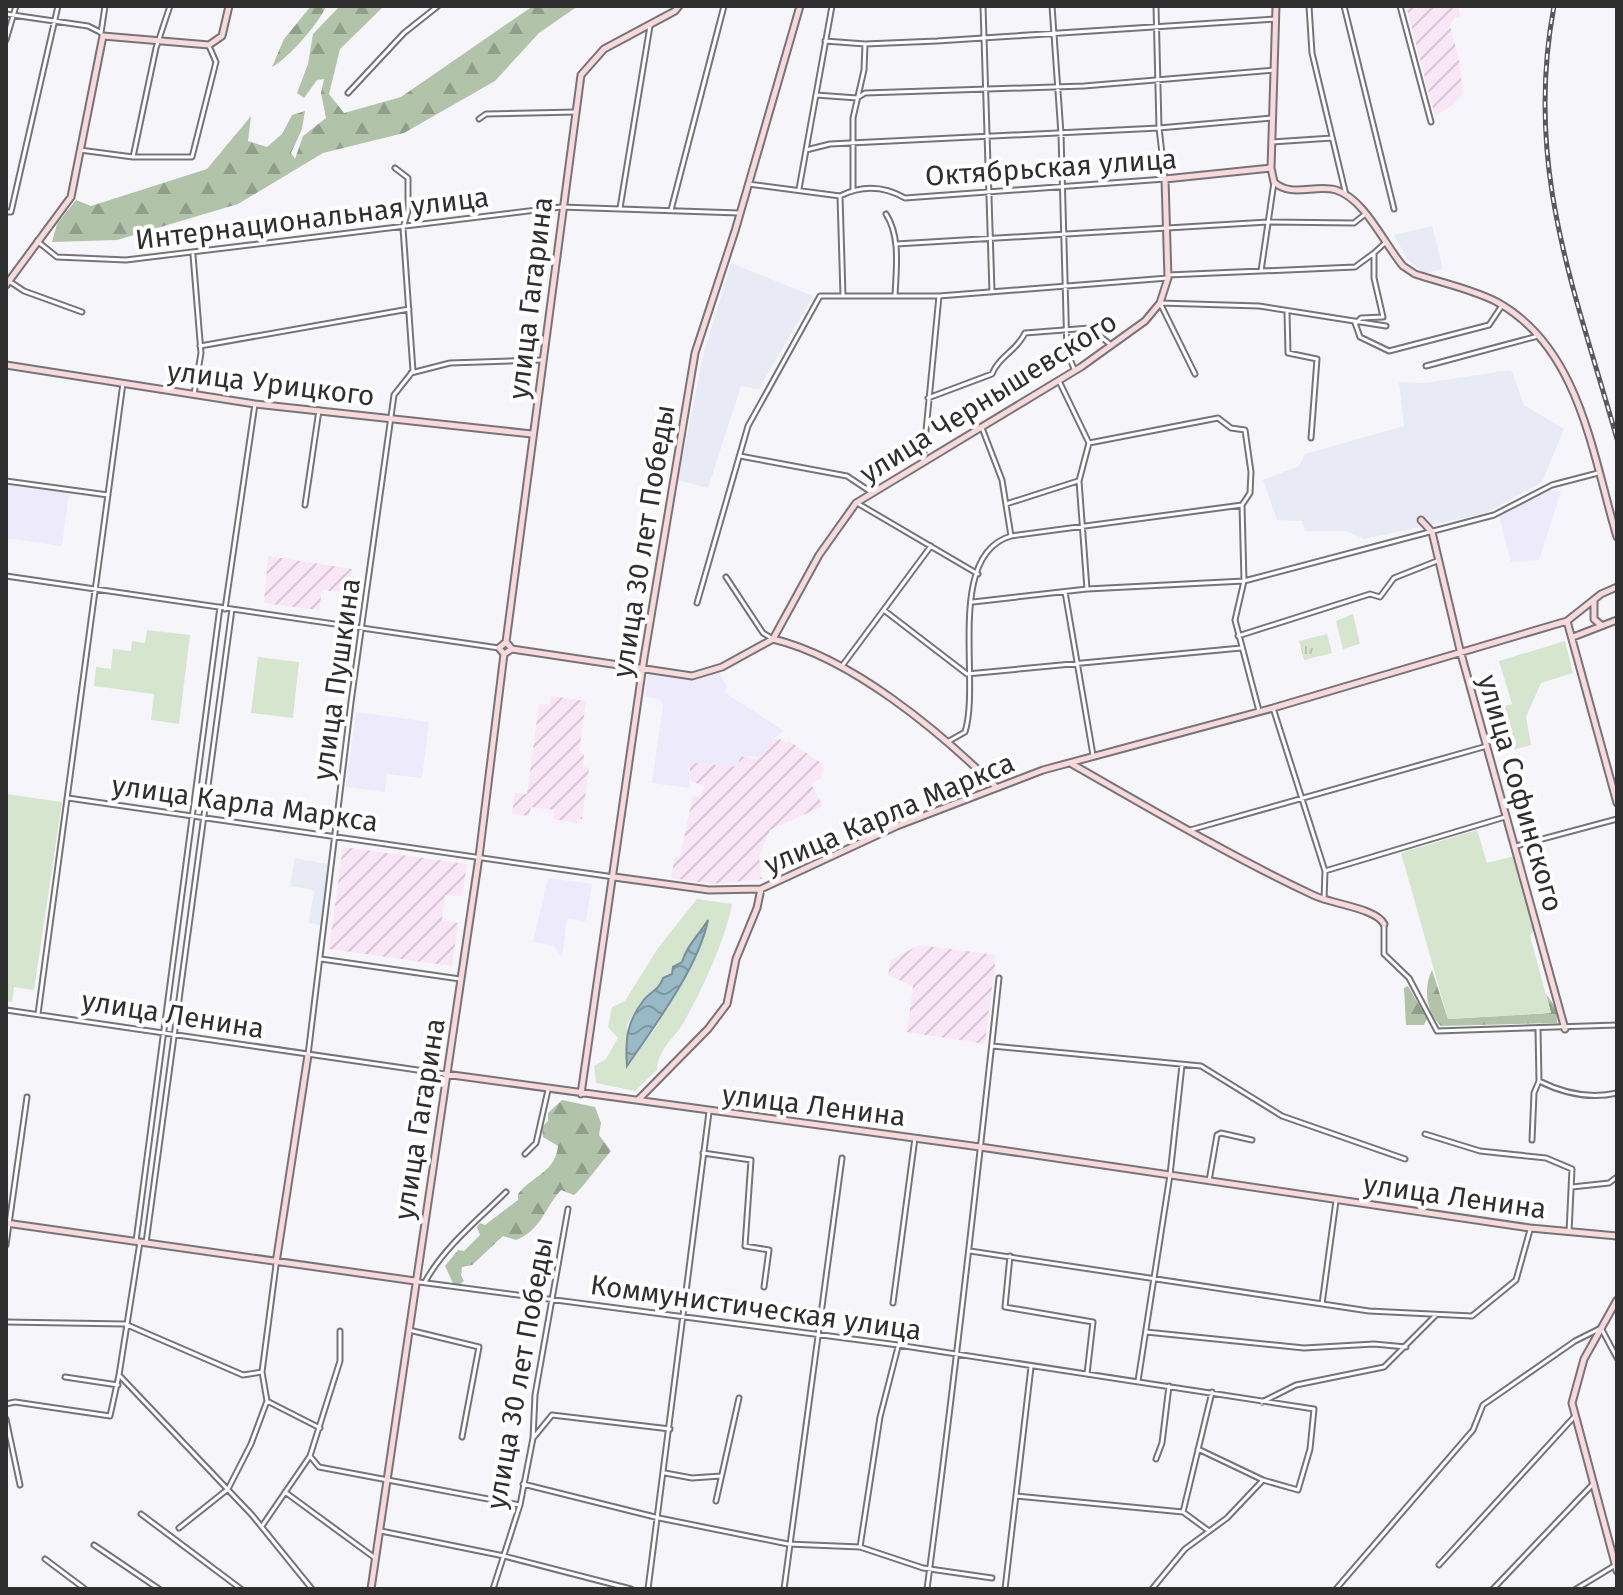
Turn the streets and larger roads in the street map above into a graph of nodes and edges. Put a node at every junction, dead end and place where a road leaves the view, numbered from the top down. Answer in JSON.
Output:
{"nodes":[{"id":1,"x":16,"y":6,"type":"edge"},
{"id":2,"x":58,"y":6,"type":"edge"},
{"id":3,"x":105,"y":6,"type":"edge"},
{"id":4,"x":170,"y":6,"type":"edge"},
{"id":5,"x":229,"y":6,"type":"edge"},
{"id":6,"x":438,"y":6,"type":"edge"},
{"id":7,"x":724,"y":6,"type":"edge"},
{"id":8,"x":800,"y":6,"type":"edge"},
{"id":9,"x":832,"y":6,"type":"edge"},
{"id":10,"x":983,"y":6,"type":"edge"},
{"id":11,"x":1052,"y":6,"type":"edge"},
{"id":12,"x":1156,"y":6,"type":"edge"},
{"id":13,"x":1276,"y":6,"type":"edge"},
{"id":14,"x":1309,"y":6,"type":"edge"},
{"id":15,"x":1344,"y":6,"type":"edge"},
{"id":16,"x":1400,"y":6,"type":"edge"},
{"id":17,"x":677,"y":9,"type":"edge"},
{"id":18,"x":6,"y":14,"type":"edge"},
{"id":19,"x":14,"y":15,"type":"junction"},
{"id":20,"x":1276,"y":19,"type":"junction"},
{"id":21,"x":56,"y":22,"type":"junction"},
{"id":22,"x":650,"y":24,"type":"junction"},
{"id":23,"x":1156,"y":27,"type":"junction"},
{"id":24,"x":1053,"y":33,"type":"junction"},
{"id":25,"x":102,"y":34,"type":"junction"},
{"id":26,"x":986,"y":38,"type":"junction"},
{"id":27,"x":6,"y":40,"type":"edge"},
{"id":28,"x":161,"y":40,"type":"junction"},
{"id":29,"x":825,"y":41,"type":"junction"},
{"id":30,"x":865,"y":44,"type":"junction"},
{"id":31,"x":209,"y":45,"type":"junction"},
{"id":32,"x":1274,"y":70,"type":"junction"},
{"id":33,"x":1157,"y":78,"type":"junction"},
{"id":34,"x":1056,"y":86,"type":"junction"},
{"id":35,"x":985,"y":88,"type":"junction"},
{"id":36,"x":348,"y":93,"type":"dead end"},
{"id":37,"x":816,"y":95,"type":"junction"},
{"id":38,"x":857,"y":98,"type":"junction"},
{"id":39,"x":576,"y":112,"type":"junction"},
{"id":40,"x":1272,"y":118,"type":"junction"},
{"id":41,"x":479,"y":119,"type":"dead end"},
{"id":42,"x":1431,"y":122,"type":"dead end"},
{"id":43,"x":1159,"y":128,"type":"junction"},
{"id":44,"x":1061,"y":134,"type":"junction"},
{"id":45,"x":987,"y":138,"type":"junction"},
{"id":46,"x":1334,"y":138,"type":"junction"},
{"id":47,"x":1272,"y":142,"type":"junction"},
{"id":48,"x":852,"y":145,"type":"junction"},
{"id":49,"x":80,"y":150,"type":"junction"},
{"id":50,"x":806,"y":150,"type":"junction"},
{"id":51,"x":133,"y":157,"type":"junction"},
{"id":52,"x":395,"y":168,"type":"dead end"},
{"id":53,"x":1271,"y":168,"type":"junction"},
{"id":54,"x":1165,"y":179,"type":"junction"},
{"id":55,"x":1274,"y":182,"type":"junction"},
{"id":56,"x":748,"y":184,"type":"junction"},
{"id":57,"x":1062,"y":188,"type":"junction"},
{"id":58,"x":799,"y":189,"type":"junction"},
{"id":59,"x":853,"y":190,"type":"junction"},
{"id":60,"x":992,"y":194,"type":"junction"},
{"id":61,"x":1346,"y":195,"type":"junction"},
{"id":62,"x":840,"y":196,"type":"junction"},
{"id":63,"x":561,"y":207,"type":"junction"},
{"id":64,"x":620,"y":208,"type":"junction"},
{"id":65,"x":1394,"y":209,"type":"dead end"},
{"id":66,"x":671,"y":210,"type":"junction"},
{"id":67,"x":9,"y":212,"type":"edge"},
{"id":68,"x":740,"y":213,"type":"junction"},
{"id":69,"x":886,"y":214,"type":"dead end"},
{"id":70,"x":1364,"y":215,"type":"junction"},
{"id":71,"x":1268,"y":222,"type":"junction"},
{"id":72,"x":403,"y":228,"type":"junction"},
{"id":73,"x":1167,"y":230,"type":"junction"},
{"id":74,"x":1063,"y":235,"type":"junction"},
{"id":75,"x":992,"y":239,"type":"junction"},
{"id":76,"x":37,"y":241,"type":"junction"},
{"id":77,"x":1385,"y":243,"type":"junction"},
{"id":78,"x":896,"y":244,"type":"junction"},
{"id":79,"x":1374,"y":253,"type":"junction"},
{"id":80,"x":193,"y":255,"type":"junction"},
{"id":81,"x":1261,"y":271,"type":"junction"},
{"id":82,"x":1168,"y":277,"type":"junction"},
{"id":83,"x":7,"y":281,"type":"edge"},
{"id":84,"x":1066,"y":286,"type":"junction"},
{"id":85,"x":992,"y":292,"type":"junction"},
{"id":86,"x":843,"y":296,"type":"junction"},
{"id":87,"x":895,"y":296,"type":"junction"},
{"id":88,"x":939,"y":296,"type":"junction"},
{"id":89,"x":1160,"y":303,"type":"junction"},
{"id":90,"x":1502,"y":306,"type":"junction"},
{"id":91,"x":409,"y":309,"type":"junction"},
{"id":92,"x":82,"y":312,"type":"dead end"},
{"id":93,"x":1287,"y":312,"type":"junction"},
{"id":94,"x":1355,"y":323,"type":"junction"},
{"id":95,"x":1386,"y":326,"type":"dead end"},
{"id":96,"x":1066,"y":331,"type":"junction"},
{"id":97,"x":1538,"y":336,"type":"junction"},
{"id":98,"x":1112,"y":345,"type":"junction"},
{"id":99,"x":200,"y":346,"type":"junction"},
{"id":100,"x":543,"y":360,"type":"junction"},
{"id":101,"x":6,"y":365,"type":"edge"},
{"id":102,"x":1426,"y":366,"type":"dead end"},
{"id":103,"x":1075,"y":371,"type":"junction"},
{"id":104,"x":411,"y":373,"type":"junction"},
{"id":105,"x":1195,"y":374,"type":"dead end"},
{"id":106,"x":1059,"y":380,"type":"junction"},
{"id":107,"x":123,"y":383,"type":"junction"},
{"id":108,"x":194,"y":394,"type":"junction"},
{"id":109,"x":928,"y":398,"type":"junction"},
{"id":110,"x":255,"y":404,"type":"junction"},
{"id":111,"x":319,"y":410,"type":"junction"},
{"id":112,"x":392,"y":419,"type":"junction"},
{"id":113,"x":982,"y":427,"type":"junction"},
{"id":114,"x":532,"y":434,"type":"junction"},
{"id":115,"x":1311,"y":438,"type":"dead end"},
{"id":116,"x":1089,"y":443,"type":"junction"},
{"id":117,"x":740,"y":456,"type":"junction"},
{"id":118,"x":923,"y":462,"type":"junction"},
{"id":119,"x":1598,"y":473,"type":"junction"},
{"id":120,"x":6,"y":481,"type":"edge"},
{"id":121,"x":1079,"y":481,"type":"junction"},
{"id":122,"x":871,"y":492,"type":"junction"},
{"id":123,"x":108,"y":495,"type":"junction"},
{"id":124,"x":856,"y":503,"type":"junction"},
{"id":125,"x":1006,"y":504,"type":"junction"},
{"id":126,"x":305,"y":505,"type":"dead end"},
{"id":127,"x":1242,"y":505,"type":"junction"},
{"id":128,"x":1421,"y":520,"type":"dead end"},
{"id":129,"x":1083,"y":526,"type":"junction"},
{"id":130,"x":1432,"y":532,"type":"junction"},
{"id":131,"x":1011,"y":536,"type":"junction"},
{"id":132,"x":1617,"y":537,"type":"edge"},
{"id":133,"x":931,"y":546,"type":"junction"},
{"id":134,"x":1437,"y":561,"type":"junction"},
{"id":135,"x":978,"y":574,"type":"junction"},
{"id":136,"x":6,"y":576,"type":"edge"},
{"id":137,"x":726,"y":577,"type":"dead end"},
{"id":138,"x":1244,"y":581,"type":"junction"},
{"id":139,"x":1617,"y":587,"type":"edge"},
{"id":140,"x":1087,"y":589,"type":"junction"},
{"id":141,"x":96,"y":590,"type":"junction"},
{"id":142,"x":1065,"y":592,"type":"junction"},
{"id":143,"x":1594,"y":599,"type":"junction"},
{"id":144,"x":973,"y":602,"type":"junction"},
{"id":145,"x":697,"y":603,"type":"dead end"},
{"id":146,"x":222,"y":608,"type":"junction"},
{"id":147,"x":232,"y":609,"type":"junction"},
{"id":148,"x":885,"y":611,"type":"junction"},
{"id":149,"x":1617,"y":620,"type":"edge"},
{"id":150,"x":1567,"y":621,"type":"junction"},
{"id":151,"x":1601,"y":625,"type":"junction"},
{"id":152,"x":363,"y":627,"type":"junction"},
{"id":153,"x":1238,"y":636,"type":"junction"},
{"id":154,"x":1572,"y":638,"type":"junction"},
{"id":155,"x":773,"y":639,"type":"junction"},
{"id":156,"x":506,"y":642,"type":"junction"},
{"id":157,"x":499,"y":648,"type":"junction"},
{"id":158,"x":1241,"y":648,"type":"junction"},
{"id":159,"x":512,"y":649,"type":"junction"},
{"id":160,"x":1460,"y":650,"type":"junction"},
{"id":161,"x":504,"y":654,"type":"junction"},
{"id":162,"x":1076,"y":665,"type":"junction"},
{"id":163,"x":842,"y":666,"type":"junction"},
{"id":164,"x":642,"y":670,"type":"junction"},
{"id":165,"x":967,"y":674,"type":"junction"},
{"id":166,"x":1273,"y":708,"type":"junction"},
{"id":167,"x":1259,"y":711,"type":"junction"},
{"id":168,"x":949,"y":741,"type":"junction"},
{"id":169,"x":1487,"y":746,"type":"junction"},
{"id":170,"x":1093,"y":755,"type":"junction"},
{"id":171,"x":1071,"y":763,"type":"junction"},
{"id":172,"x":996,"y":787,"type":"junction"},
{"id":173,"x":68,"y":798,"type":"junction"},
{"id":174,"x":1299,"y":799,"type":"junction"},
{"id":175,"x":1617,"y":803,"type":"edge"},
{"id":176,"x":194,"y":816,"type":"junction"},
{"id":177,"x":1505,"y":817,"type":"junction"},
{"id":178,"x":206,"y":818,"type":"junction"},
{"id":179,"x":1617,"y":819,"type":"edge"},
{"id":180,"x":1188,"y":831,"type":"junction"},
{"id":181,"x":335,"y":837,"type":"junction"},
{"id":182,"x":1516,"y":846,"type":"junction"},
{"id":183,"x":479,"y":857,"type":"junction"},
{"id":184,"x":1325,"y":871,"type":"junction"},
{"id":185,"x":614,"y":877,"type":"junction"},
{"id":186,"x":761,"y":889,"type":"junction"},
{"id":187,"x":1324,"y":900,"type":"junction"},
{"id":188,"x":1384,"y":924,"type":"joint"},
{"id":189,"x":321,"y":959,"type":"junction"},
{"id":190,"x":999,"y":978,"type":"dead end"},
{"id":191,"x":460,"y":979,"type":"junction"},
{"id":192,"x":6,"y":1010,"type":"edge"},
{"id":193,"x":38,"y":1014,"type":"junction"},
{"id":194,"x":1617,"y":1025,"type":"edge"},
{"id":195,"x":1538,"y":1029,"type":"junction"},
{"id":196,"x":1565,"y":1029,"type":"junction"},
{"id":197,"x":164,"y":1035,"type":"junction"},
{"id":198,"x":176,"y":1036,"type":"junction"},
{"id":199,"x":992,"y":1046,"type":"junction"},
{"id":200,"x":308,"y":1055,"type":"junction"},
{"id":201,"x":1182,"y":1065,"type":"junction"},
{"id":202,"x":445,"y":1074,"type":"junction"},
{"id":203,"x":1539,"y":1081,"type":"junction"},
{"id":204,"x":548,"y":1090,"type":"junction"},
{"id":205,"x":1617,"y":1093,"type":"edge"},
{"id":206,"x":581,"y":1094,"type":"junction"},
{"id":207,"x":27,"y":1097,"type":"dead end"},
{"id":208,"x":638,"y":1100,"type":"junction"},
{"id":209,"x":709,"y":1112,"type":"junction"},
{"id":210,"x":1425,"y":1134,"type":"dead end"},
{"id":211,"x":915,"y":1138,"type":"junction"},
{"id":212,"x":1252,"y":1140,"type":"dead end"},
{"id":213,"x":1532,"y":1140,"type":"dead end"},
{"id":214,"x":980,"y":1147,"type":"junction"},
{"id":215,"x":703,"y":1153,"type":"junction"},
{"id":216,"x":525,"y":1154,"type":"dead end"},
{"id":217,"x":842,"y":1158,"type":"dead end"},
{"id":218,"x":1405,"y":1159,"type":"dead end"},
{"id":219,"x":1170,"y":1175,"type":"junction"},
{"id":220,"x":1617,"y":1177,"type":"edge"},
{"id":221,"x":1209,"y":1181,"type":"junction"},
{"id":222,"x":1572,"y":1187,"type":"junction"},
{"id":223,"x":506,"y":1192,"type":"dead end"},
{"id":224,"x":1336,"y":1199,"type":"junction"},
{"id":225,"x":568,"y":1209,"type":"dead end"},
{"id":226,"x":8,"y":1223,"type":"edge"},
{"id":227,"x":1530,"y":1228,"type":"junction"},
{"id":228,"x":1569,"y":1232,"type":"junction"},
{"id":229,"x":1617,"y":1236,"type":"edge"},
{"id":230,"x":141,"y":1242,"type":"junction"},
{"id":231,"x":6,"y":1245,"type":"edge"},
{"id":232,"x":970,"y":1251,"type":"junction"},
{"id":233,"x":1010,"y":1255,"type":"junction"},
{"id":234,"x":276,"y":1263,"type":"junction"},
{"id":235,"x":1154,"y":1280,"type":"junction"},
{"id":236,"x":415,"y":1281,"type":"junction"},
{"id":237,"x":425,"y":1282,"type":"junction"},
{"id":238,"x":764,"y":1287,"type":"dead end"},
{"id":239,"x":1617,"y":1300,"type":"edge"},
{"id":240,"x":553,"y":1301,"type":"junction"},
{"id":241,"x":893,"y":1303,"type":"dead end"},
{"id":242,"x":1322,"y":1304,"type":"junction"},
{"id":243,"x":1437,"y":1315,"type":"junction"},
{"id":244,"x":680,"y":1316,"type":"junction"},
{"id":245,"x":6,"y":1322,"type":"edge"},
{"id":246,"x":125,"y":1324,"type":"junction"},
{"id":247,"x":1601,"y":1328,"type":"junction"},
{"id":248,"x":409,"y":1330,"type":"junction"},
{"id":249,"x":340,"y":1331,"type":"dead end"},
{"id":250,"x":1146,"y":1332,"type":"junction"},
{"id":251,"x":818,"y":1337,"type":"junction"},
{"id":252,"x":898,"y":1345,"type":"junction"},
{"id":253,"x":1406,"y":1347,"type":"junction"},
{"id":254,"x":959,"y":1356,"type":"junction"},
{"id":255,"x":1617,"y":1358,"type":"edge"},
{"id":256,"x":1031,"y":1367,"type":"junction"},
{"id":257,"x":262,"y":1372,"type":"junction"},
{"id":258,"x":1087,"y":1374,"type":"junction"},
{"id":259,"x":119,"y":1375,"type":"junction"},
{"id":260,"x":65,"y":1377,"type":"dead end"},
{"id":261,"x":1138,"y":1381,"type":"junction"},
{"id":262,"x":118,"y":1385,"type":"junction"},
{"id":263,"x":1169,"y":1386,"type":"junction"},
{"id":264,"x":1212,"y":1392,"type":"junction"},
{"id":265,"x":739,"y":1398,"type":"dead end"},
{"id":266,"x":267,"y":1401,"type":"junction"},
{"id":267,"x":1262,"y":1402,"type":"junction"},
{"id":268,"x":6,"y":1404,"type":"edge"},
{"id":269,"x":1574,"y":1417,"type":"junction"},
{"id":270,"x":6,"y":1419,"type":"edge"},
{"id":271,"x":320,"y":1428,"type":"junction"},
{"id":272,"x":670,"y":1429,"type":"junction"},
{"id":273,"x":462,"y":1437,"type":"dead end"},
{"id":274,"x":533,"y":1438,"type":"junction"},
{"id":275,"x":1198,"y":1449,"type":"junction"},
{"id":276,"x":310,"y":1456,"type":"junction"},
{"id":277,"x":1156,"y":1459,"type":"dead end"},
{"id":278,"x":665,"y":1473,"type":"junction"},
{"id":279,"x":721,"y":1476,"type":"junction"},
{"id":280,"x":387,"y":1479,"type":"junction"},
{"id":281,"x":1263,"y":1480,"type":"junction"},
{"id":282,"x":523,"y":1484,"type":"junction"},
{"id":283,"x":20,"y":1485,"type":"dead end"},
{"id":284,"x":1592,"y":1485,"type":"junction"},
{"id":285,"x":228,"y":1489,"type":"junction"},
{"id":286,"x":285,"y":1492,"type":"junction"},
{"id":287,"x":1016,"y":1496,"type":"junction"},
{"id":288,"x":716,"y":1501,"type":"dead end"},
{"id":289,"x":520,"y":1505,"type":"junction"},
{"id":290,"x":1183,"y":1512,"type":"junction"},
{"id":291,"x":141,"y":1514,"type":"dead end"},
{"id":292,"x":659,"y":1518,"type":"junction"},
{"id":293,"x":262,"y":1526,"type":"junction"},
{"id":294,"x":179,"y":1528,"type":"dead end"},
{"id":295,"x":381,"y":1531,"type":"junction"},
{"id":296,"x":1209,"y":1531,"type":"junction"},
{"id":297,"x":788,"y":1544,"type":"junction"},
{"id":298,"x":94,"y":1545,"type":"dead end"},
{"id":299,"x":860,"y":1547,"type":"junction"},
{"id":300,"x":504,"y":1556,"type":"junction"},
{"id":301,"x":45,"y":1559,"type":"dead end"},
{"id":302,"x":376,"y":1559,"type":"junction"},
{"id":303,"x":1439,"y":1565,"type":"dead end"},
{"id":304,"x":1616,"y":1567,"type":"edge"},
{"id":305,"x":930,"y":1569,"type":"junction"},
{"id":306,"x":992,"y":1578,"type":"dead end"},
{"id":307,"x":157,"y":1588,"type":"edge"},
{"id":308,"x":374,"y":1588,"type":"edge"},
{"id":309,"x":85,"y":1589,"type":"edge"},
{"id":310,"x":241,"y":1589,"type":"edge"},
{"id":311,"x":312,"y":1589,"type":"edge"},
{"id":312,"x":493,"y":1589,"type":"edge"},
{"id":313,"x":631,"y":1589,"type":"edge"},
{"id":314,"x":648,"y":1589,"type":"edge"},
{"id":315,"x":784,"y":1589,"type":"edge"},
{"id":316,"x":927,"y":1589,"type":"edge"},
{"id":317,"x":1005,"y":1589,"type":"edge"},
{"id":318,"x":1152,"y":1589,"type":"edge"},
{"id":319,"x":1336,"y":1589,"type":"edge"},
{"id":320,"x":1493,"y":1589,"type":"edge"},
{"id":321,"x":1576,"y":1589,"type":"edge"}],
"edges":[{"from":1,"to":19,"type":"street"},
{"from":2,"to":21,"type":"street"},
{"from":3,"to":25,"type":"street"},
{"from":4,"to":28,"type":"street"},
{"from":5,"to":31,"type":"street"},
{"from":6,"to":36,"type":"street"},
{"from":7,"to":66,"type":"street"},
{"from":8,"to":56,"type":"street","name":"улица 30 лет Победы"},
{"from":9,"to":29,"type":"street"},
{"from":10,"to":26,"type":"street"},
{"from":11,"to":24,"type":"street"},
{"from":12,"to":23,"type":"street"},
{"from":13,"to":20,"type":"street"},
{"from":14,"to":46,"type":"street"},
{"from":15,"to":65,"type":"street"},
{"from":16,"to":42,"type":"street"},
{"from":17,"to":22,"type":"street","name":"улица Гагарина"},
{"from":18,"to":19,"type":"street"},
{"from":19,"to":21,"type":"street"},
{"from":19,"to":27,"type":"street"},
{"from":20,"to":23,"type":"street"},
{"from":20,"to":32,"type":"street"},
{"from":21,"to":25,"type":"street"},
{"from":21,"to":67,"type":"street"},
{"from":22,"to":39,"type":"street","name":"улица Гагарина"},
{"from":22,"to":64,"type":"street"},
{"from":23,"to":24,"type":"street"},
{"from":23,"to":33,"type":"street"},
{"from":24,"to":26,"type":"street"},
{"from":24,"to":34,"type":"street"},
{"from":25,"to":28,"type":"street"},
{"from":25,"to":49,"type":"street"},
{"from":26,"to":30,"type":"street"},
{"from":26,"to":35,"type":"street"},
{"from":28,"to":31,"type":"street"},
{"from":28,"to":51,"type":"street"},
{"from":29,"to":30,"type":"street"},
{"from":29,"to":37,"type":"street"},
{"from":30,"to":38,"type":"street"},
{"from":31,"to":51,"type":"street"},
{"from":32,"to":33,"type":"street"},
{"from":32,"to":40,"type":"street"},
{"from":33,"to":34,"type":"street"},
{"from":33,"to":43,"type":"street"},
{"from":34,"to":35,"type":"street"},
{"from":34,"to":44,"type":"street"},
{"from":35,"to":38,"type":"street"},
{"from":35,"to":45,"type":"street"},
{"from":37,"to":38,"type":"street"},
{"from":37,"to":50,"type":"street"},
{"from":38,"to":48,"type":"street"},
{"from":39,"to":41,"type":"street"},
{"from":39,"to":63,"type":"street","name":"улица Гагарина"},
{"from":40,"to":43,"type":"street"},
{"from":40,"to":47,"type":"street"},
{"from":43,"to":44,"type":"street"},
{"from":43,"to":54,"type":"street"},
{"from":44,"to":45,"type":"street"},
{"from":44,"to":57,"type":"street"},
{"from":45,"to":48,"type":"street"},
{"from":45,"to":60,"type":"street"},
{"from":46,"to":47,"type":"street"},
{"from":46,"to":61,"type":"street"},
{"from":47,"to":53,"type":"street"},
{"from":48,"to":50,"type":"street"},
{"from":48,"to":59,"type":"street"},
{"from":49,"to":51,"type":"street"},
{"from":49,"to":76,"type":"street"},
{"from":50,"to":58,"type":"street"},
{"from":52,"to":72,"type":"street"},
{"from":53,"to":54,"type":"street","name":"Октябрьская улица"},
{"from":53,"to":55,"type":"street"},
{"from":54,"to":57,"type":"street","name":"Октябрьская улица"},
{"from":54,"to":73,"type":"street"},
{"from":55,"to":61,"type":"street"},
{"from":55,"to":71,"type":"street"},
{"from":56,"to":58,"type":"street"},
{"from":56,"to":68,"type":"street","name":"улица 30 лет Победы"},
{"from":57,"to":60,"type":"street","name":"Октябрьская улица"},
{"from":57,"to":74,"type":"street"},
{"from":58,"to":62,"type":"street"},
{"from":59,"to":60,"type":"street","name":"Октябрьская улица"},
{"from":59,"to":62,"type":"street","name":"Октябрьская улица"},
{"from":60,"to":75,"type":"street"},
{"from":61,"to":70,"type":"street"},
{"from":62,"to":86,"type":"street"},
{"from":63,"to":64,"type":"street","name":"Интернациональная улица"},
{"from":63,"to":72,"type":"street","name":"Интернациональная улица"},
{"from":63,"to":100,"type":"street","name":"улица Гагарина"},
{"from":64,"to":66,"type":"street","name":"Интернациональная улица"},
{"from":66,"to":68,"type":"street","name":"Интернациональная улица"},
{"from":68,"to":164,"type":"street","name":"улица 30 лет Победы"},
{"from":69,"to":78,"type":"street"},
{"from":70,"to":71,"type":"street"},
{"from":70,"to":77,"type":"street"},
{"from":71,"to":73,"type":"street"},
{"from":71,"to":81,"type":"street"},
{"from":72,"to":80,"type":"street","name":"Интернациональная улица"},
{"from":72,"to":91,"type":"street"},
{"from":73,"to":74,"type":"street"},
{"from":73,"to":82,"type":"street"},
{"from":74,"to":75,"type":"street"},
{"from":74,"to":84,"type":"street"},
{"from":75,"to":78,"type":"street"},
{"from":75,"to":85,"type":"street"},
{"from":76,"to":80,"type":"street","name":"Интернациональная улица"},
{"from":76,"to":83,"type":"street"},
{"from":77,"to":79,"type":"street"},
{"from":77,"to":90,"type":"street"},
{"from":78,"to":87,"type":"street"},
{"from":79,"to":81,"type":"street"},
{"from":79,"to":94,"type":"street"},
{"from":80,"to":99,"type":"street"},
{"from":81,"to":82,"type":"street"},
{"from":82,"to":84,"type":"street"},
{"from":82,"to":89,"type":"street"},
{"from":83,"to":92,"type":"street"},
{"from":84,"to":85,"type":"street"},
{"from":84,"to":96,"type":"street"},
{"from":85,"to":88,"type":"street"},
{"from":86,"to":87,"type":"street"},
{"from":86,"to":117,"type":"street"},
{"from":87,"to":88,"type":"street"},
{"from":88,"to":109,"type":"street"},
{"from":89,"to":93,"type":"street"},
{"from":89,"to":98,"type":"street","name":"улица Чернышевского"},
{"from":89,"to":105,"type":"street"},
{"from":90,"to":94,"type":"street"},
{"from":90,"to":97,"type":"street"},
{"from":91,"to":99,"type":"street"},
{"from":91,"to":104,"type":"street"},
{"from":93,"to":94,"type":"street"},
{"from":93,"to":115,"type":"street"},
{"from":94,"to":95,"type":"street"},
{"from":96,"to":98,"type":"street"},
{"from":96,"to":103,"type":"street"},
{"from":96,"to":109,"type":"street"},
{"from":97,"to":102,"type":"street"},
{"from":97,"to":119,"type":"street"},
{"from":98,"to":103,"type":"street","name":"улица Чернышевского"},
{"from":99,"to":108,"type":"street"},
{"from":100,"to":104,"type":"street"},
{"from":100,"to":114,"type":"street","name":"улица Гагарина"},
{"from":101,"to":107,"type":"street","name":"улица Урицкого"},
{"from":103,"to":106,"type":"street","name":"улица Чернышевского"},
{"from":104,"to":112,"type":"street","name":"улица Пушкина"},
{"from":106,"to":113,"type":"street","name":"улица Чернышевского"},
{"from":106,"to":116,"type":"street"},
{"from":107,"to":108,"type":"street","name":"улица Урицкого"},
{"from":107,"to":123,"type":"street"},
{"from":108,"to":110,"type":"street","name":"улица Урицкого"},
{"from":109,"to":118,"type":"street"},
{"from":110,"to":111,"type":"street","name":"улица Урицкого"},
{"from":110,"to":146,"type":"street"},
{"from":111,"to":112,"type":"street","name":"улица Урицкого"},
{"from":111,"to":126,"type":"street"},
{"from":112,"to":114,"type":"street","name":"улица Урицкого"},
{"from":112,"to":152,"type":"street","name":"улица Пушкина"},
{"from":113,"to":118,"type":"street","name":"улица Чернышевского"},
{"from":113,"to":125,"type":"street"},
{"from":114,"to":156,"type":"street","name":"улица Гагарина"},
{"from":116,"to":121,"type":"street"},
{"from":116,"to":127,"type":"street"},
{"from":117,"to":122,"type":"street"},
{"from":117,"to":145,"type":"street"},
{"from":118,"to":122,"type":"street","name":"улица Чернышевского"},
{"from":119,"to":130,"type":"street"},
{"from":119,"to":132,"type":"street"},
{"from":120,"to":123,"type":"street"},
{"from":121,"to":125,"type":"street"},
{"from":121,"to":129,"type":"street"},
{"from":122,"to":124,"type":"street","name":"улица Чернышевского"},
{"from":123,"to":141,"type":"street"},
{"from":124,"to":133,"type":"street"},
{"from":124,"to":155,"type":"street","name":"улица Чернышевского"},
{"from":125,"to":131,"type":"street"},
{"from":127,"to":129,"type":"street"},
{"from":127,"to":138,"type":"street"},
{"from":128,"to":130,"type":"street"},
{"from":129,"to":131,"type":"street"},
{"from":129,"to":140,"type":"street"},
{"from":130,"to":134,"type":"street","name":"улица Софинского"},
{"from":130,"to":138,"type":"street"},
{"from":131,"to":135,"type":"street"},
{"from":133,"to":135,"type":"street"},
{"from":133,"to":148,"type":"street"},
{"from":134,"to":153,"type":"street"},
{"from":134,"to":160,"type":"street","name":"улица Софинского"},
{"from":135,"to":144,"type":"street"},
{"from":136,"to":141,"type":"street"},
{"from":137,"to":155,"type":"street"},
{"from":138,"to":140,"type":"street"},
{"from":138,"to":153,"type":"street"},
{"from":139,"to":143,"type":"street"},
{"from":140,"to":142,"type":"street"},
{"from":141,"to":146,"type":"street"},
{"from":141,"to":173,"type":"street"},
{"from":142,"to":144,"type":"street"},
{"from":142,"to":162,"type":"street"},
{"from":143,"to":150,"type":"street"},
{"from":143,"to":151,"type":"street"},
{"from":144,"to":165,"type":"street"},
{"from":146,"to":147,"type":"street"},
{"from":146,"to":176,"type":"street"},
{"from":147,"to":152,"type":"street"},
{"from":147,"to":178,"type":"street"},
{"from":148,"to":163,"type":"street"},
{"from":148,"to":165,"type":"street"},
{"from":149,"to":151,"type":"street"},
{"from":150,"to":154,"type":"street"},
{"from":150,"to":160,"type":"street","name":"улица Карла Маркса"},
{"from":151,"to":154,"type":"street"},
{"from":152,"to":157,"type":"street"},
{"from":152,"to":181,"type":"street","name":"улица Пушкина"},
{"from":153,"to":158,"type":"street"},
{"from":154,"to":175,"type":"street"},
{"from":155,"to":163,"type":"street"},
{"from":155,"to":164,"type":"street"},
{"from":156,"to":157,"type":"street"},
{"from":156,"to":159,"type":"street"},
{"from":157,"to":161,"type":"street"},
{"from":158,"to":162,"type":"street"},
{"from":158,"to":167,"type":"street"},
{"from":159,"to":161,"type":"street"},
{"from":159,"to":164,"type":"street"},
{"from":160,"to":166,"type":"street","name":"улица Карла Маркса"},
{"from":160,"to":169,"type":"street","name":"улица Софинского"},
{"from":161,"to":183,"type":"street","name":"улица Гагарина"},
{"from":162,"to":165,"type":"street"},
{"from":162,"to":170,"type":"street"},
{"from":163,"to":168,"type":"street"},
{"from":164,"to":185,"type":"street","name":"улица 30 лет Победы"},
{"from":165,"to":168,"type":"street"},
{"from":166,"to":167,"type":"street","name":"улица Карла Маркса"},
{"from":166,"to":174,"type":"street"},
{"from":167,"to":170,"type":"street","name":"улица Карла Маркса"},
{"from":168,"to":172,"type":"street"},
{"from":169,"to":174,"type":"street"},
{"from":169,"to":177,"type":"street","name":"улица Софинского"},
{"from":170,"to":171,"type":"street","name":"улица Карла Маркса"},
{"from":171,"to":172,"type":"street","name":"улица Карла Маркса"},
{"from":171,"to":180,"type":"street"},
{"from":172,"to":186,"type":"street","name":"улица Карла Маркса"},
{"from":173,"to":176,"type":"street","name":"улица Карла Маркса"},
{"from":173,"to":193,"type":"street"},
{"from":174,"to":180,"type":"street"},
{"from":174,"to":184,"type":"street"},
{"from":176,"to":178,"type":"street","name":"улица Карла Маркса"},
{"from":176,"to":197,"type":"street"},
{"from":177,"to":182,"type":"street","name":"улица Софинского"},
{"from":177,"to":184,"type":"street"},
{"from":178,"to":181,"type":"street","name":"улица Карла Маркса"},
{"from":178,"to":198,"type":"street"},
{"from":179,"to":182,"type":"street"},
{"from":180,"to":187,"type":"street"},
{"from":181,"to":183,"type":"street","name":"улица Карла Маркса"},
{"from":181,"to":189,"type":"street","name":"улица Пушкина"},
{"from":182,"to":196,"type":"street","name":"улица Софинского"},
{"from":183,"to":185,"type":"street","name":"улица Карла Маркса"},
{"from":183,"to":191,"type":"street","name":"улица Гагарина"},
{"from":184,"to":187,"type":"street"},
{"from":185,"to":186,"type":"street","name":"улица Карла Маркса"},
{"from":185,"to":206,"type":"street","name":"улица 30 лет Победы"},
{"from":186,"to":208,"type":"street"},
{"from":187,"to":188,"type":"street"},
{"from":188,"to":195,"type":"street"},
{"from":189,"to":191,"type":"street"},
{"from":189,"to":200,"type":"street","name":"улица Пушкина"},
{"from":190,"to":199,"type":"street"},
{"from":191,"to":202,"type":"street","name":"улица Гагарина"},
{"from":192,"to":193,"type":"street","name":"улица Ленина"},
{"from":193,"to":197,"type":"street","name":"улица Ленина"},
{"from":194,"to":196,"type":"street"},
{"from":195,"to":196,"type":"street"},
{"from":195,"to":203,"type":"street"},
{"from":197,"to":198,"type":"street","name":"улица Ленина"},
{"from":197,"to":230,"type":"street"},
{"from":198,"to":200,"type":"street","name":"улица Ленина"},
{"from":198,"to":230,"type":"street"},
{"from":199,"to":201,"type":"street"},
{"from":199,"to":214,"type":"street"},
{"from":200,"to":202,"type":"street","name":"улица Ленина"},
{"from":200,"to":234,"type":"street","name":"улица Пушкина"},
{"from":201,"to":218,"type":"street"},
{"from":201,"to":219,"type":"street"},
{"from":202,"to":204,"type":"street","name":"улица Ленина"},
{"from":202,"to":236,"type":"street","name":"улица Гагарина"},
{"from":203,"to":205,"type":"street"},
{"from":203,"to":213,"type":"street"},
{"from":204,"to":206,"type":"street","name":"улица Ленина"},
{"from":204,"to":216,"type":"street"},
{"from":206,"to":208,"type":"street","name":"улица Ленина"},
{"from":207,"to":226,"type":"street"},
{"from":208,"to":209,"type":"street","name":"улица Ленина"},
{"from":209,"to":211,"type":"street","name":"улица Ленина"},
{"from":209,"to":215,"type":"street"},
{"from":210,"to":222,"type":"street"},
{"from":211,"to":214,"type":"street","name":"улица Ленина"},
{"from":211,"to":241,"type":"street"},
{"from":212,"to":221,"type":"street"},
{"from":214,"to":219,"type":"street","name":"улица Ленина"},
{"from":214,"to":232,"type":"street"},
{"from":215,"to":238,"type":"street"},
{"from":215,"to":244,"type":"street"},
{"from":217,"to":251,"type":"street"},
{"from":219,"to":221,"type":"street","name":"улица Ленина"},
{"from":219,"to":235,"type":"street"},
{"from":220,"to":222,"type":"street"},
{"from":221,"to":224,"type":"street","name":"улица Ленина"},
{"from":222,"to":228,"type":"street"},
{"from":223,"to":237,"type":"street"},
{"from":224,"to":227,"type":"street","name":"улица Ленина"},
{"from":224,"to":242,"type":"street"},
{"from":225,"to":240,"type":"street","name":"улица 30 лет Победы"},
{"from":226,"to":230,"type":"street","name":"Коммунистическая улица"},
{"from":226,"to":231,"type":"street"},
{"from":227,"to":228,"type":"street","name":"улица Ленина"},
{"from":227,"to":243,"type":"street"},
{"from":228,"to":229,"type":"street","name":"улица Ленина"},
{"from":230,"to":234,"type":"street","name":"Коммунистическая улица"},
{"from":230,"to":246,"type":"street"},
{"from":232,"to":233,"type":"street"},
{"from":232,"to":254,"type":"street"},
{"from":233,"to":235,"type":"street"},
{"from":233,"to":258,"type":"street"},
{"from":234,"to":236,"type":"street","name":"Коммунистическая улица"},
{"from":234,"to":257,"type":"street","name":"улица Пушкина"},
{"from":235,"to":242,"type":"street"},
{"from":235,"to":250,"type":"street"},
{"from":236,"to":237,"type":"street","name":"Коммунистическая улица"},
{"from":236,"to":248,"type":"street","name":"улица Гагарина"},
{"from":237,"to":240,"type":"street","name":"Коммунистическая улица"},
{"from":239,"to":247,"type":"street"},
{"from":240,"to":244,"type":"street","name":"Коммунистическая улица"},
{"from":240,"to":274,"type":"street","name":"улица 30 лет Победы"},
{"from":242,"to":243,"type":"street"},
{"from":243,"to":253,"type":"street"},
{"from":244,"to":251,"type":"street","name":"Коммунистическая улица"},
{"from":244,"to":272,"type":"street"},
{"from":245,"to":246,"type":"street"},
{"from":246,"to":257,"type":"street"},
{"from":246,"to":259,"type":"street"},
{"from":247,"to":255,"type":"street"},
{"from":247,"to":269,"type":"street"},
{"from":247,"to":319,"type":"street"},
{"from":248,"to":273,"type":"street"},
{"from":248,"to":280,"type":"street","name":"улица Гагарина"},
{"from":249,"to":271,"type":"street"},
{"from":250,"to":253,"type":"street"},
{"from":250,"to":261,"type":"street"},
{"from":251,"to":252,"type":"street","name":"Коммунистическая улица"},
{"from":251,"to":297,"type":"street"},
{"from":252,"to":254,"type":"street","name":"Коммунистическая улица"},
{"from":252,"to":299,"type":"street"},
{"from":253,"to":267,"type":"street"},
{"from":254,"to":256,"type":"street","name":"Коммунистическая улица"},
{"from":254,"to":305,"type":"street"},
{"from":256,"to":258,"type":"street","name":"Коммунистическая улица"},
{"from":256,"to":287,"type":"street"},
{"from":257,"to":266,"type":"street","name":"улица Пушкина"},
{"from":258,"to":261,"type":"street","name":"Коммунистическая улица"},
{"from":259,"to":262,"type":"street"},
{"from":259,"to":285,"type":"street"},
{"from":260,"to":262,"type":"street"},
{"from":261,"to":263,"type":"street","name":"Коммунистическая улица"},
{"from":262,"to":268,"type":"street"},
{"from":263,"to":264,"type":"street","name":"Коммунистическая улица"},
{"from":263,"to":277,"type":"street"},
{"from":264,"to":267,"type":"street","name":"Коммунистическая улица"},
{"from":264,"to":275,"type":"street"},
{"from":265,"to":279,"type":"street"},
{"from":266,"to":271,"type":"street"},
{"from":266,"to":285,"type":"street"},
{"from":267,"to":281,"type":"street","name":"Коммунистическая улица"},
{"from":269,"to":284,"type":"street"},
{"from":269,"to":303,"type":"street"},
{"from":270,"to":283,"type":"street"},
{"from":271,"to":276,"type":"street"},
{"from":272,"to":274,"type":"street"},
{"from":272,"to":278,"type":"street"},
{"from":274,"to":282,"type":"street","name":"улица 30 лет Победы"},
{"from":275,"to":281,"type":"street"},
{"from":275,"to":290,"type":"street"},
{"from":276,"to":280,"type":"street"},
{"from":276,"to":286,"type":"street"},
{"from":278,"to":279,"type":"street"},
{"from":278,"to":292,"type":"street"},
{"from":279,"to":288,"type":"street"},
{"from":280,"to":289,"type":"street"},
{"from":280,"to":295,"type":"street","name":"улица Гагарина"},
{"from":281,"to":296,"type":"street"},
{"from":282,"to":289,"type":"street","name":"улица 30 лет Победы"},
{"from":282,"to":292,"type":"street"},
{"from":284,"to":304,"type":"street"},
{"from":284,"to":320,"type":"street"},
{"from":285,"to":293,"type":"street"},
{"from":285,"to":294,"type":"street"},
{"from":286,"to":293,"type":"street"},
{"from":286,"to":302,"type":"street"},
{"from":287,"to":290,"type":"street"},
{"from":287,"to":317,"type":"street"},
{"from":289,"to":300,"type":"street","name":"улица 30 лет Победы"},
{"from":290,"to":296,"type":"street"},
{"from":291,"to":310,"type":"street"},
{"from":292,"to":297,"type":"street"},
{"from":292,"to":314,"type":"street"},
{"from":293,"to":311,"type":"street"},
{"from":295,"to":300,"type":"street"},
{"from":295,"to":302,"type":"street","name":"улица Гагарина"},
{"from":296,"to":318,"type":"street"},
{"from":297,"to":299,"type":"street"},
{"from":297,"to":315,"type":"street"},
{"from":298,"to":307,"type":"street"},
{"from":299,"to":305,"type":"street"},
{"from":300,"to":312,"type":"street","name":"улица 30 лет Победы"},
{"from":300,"to":313,"type":"street"},
{"from":301,"to":309,"type":"street"},
{"from":302,"to":308,"type":"street","name":"улица Гагарина"},
{"from":304,"to":321,"type":"street"},
{"from":305,"to":306,"type":"street"},
{"from":305,"to":316,"type":"street"}]}
